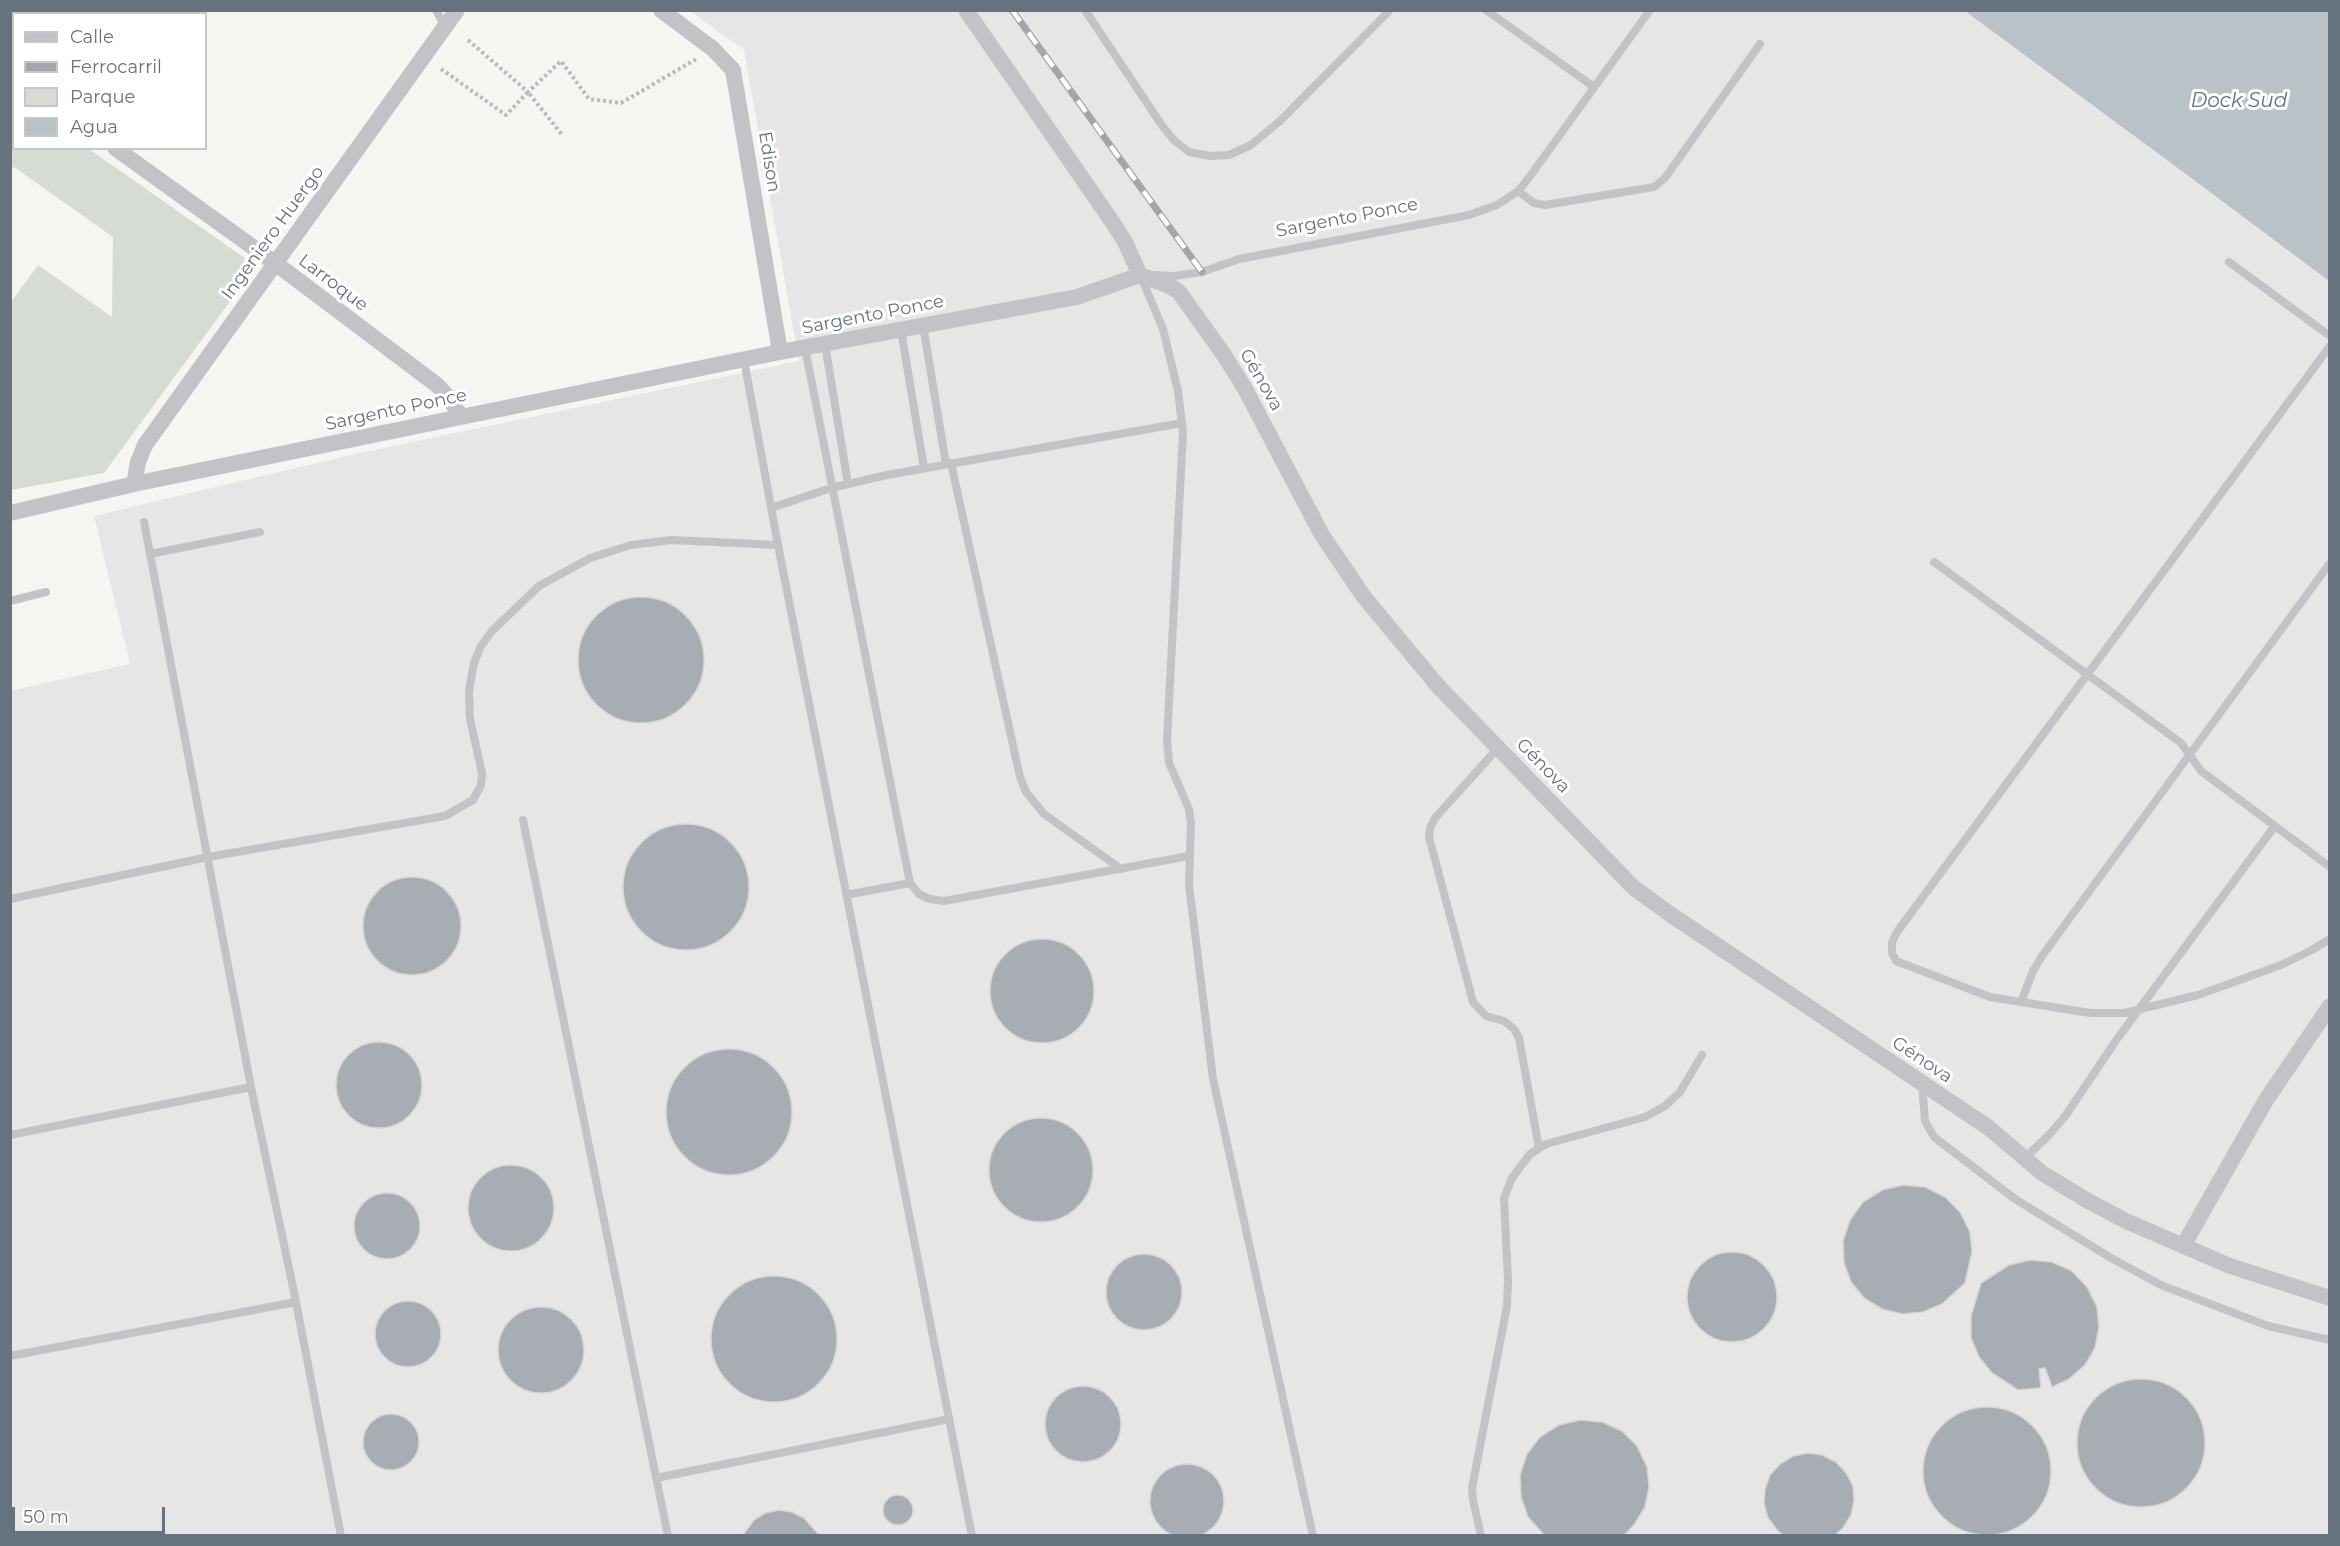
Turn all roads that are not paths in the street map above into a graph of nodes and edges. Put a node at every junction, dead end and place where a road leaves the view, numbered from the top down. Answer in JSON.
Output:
{"nodes":[{"id":1,"x":436,"y":10,"type":"edge"},
{"id":2,"x":457,"y":10,"type":"edge"},
{"id":3,"x":661,"y":10,"type":"edge"},
{"id":4,"x":966,"y":10,"type":"edge"},
{"id":5,"x":1084,"y":10,"type":"edge"},
{"id":6,"x":1390,"y":10,"type":"edge"},
{"id":7,"x":1486,"y":10,"type":"edge"},
{"id":8,"x":1650,"y":10,"type":"edge"},
{"id":9,"x":445,"y":27,"type":"junction"},
{"id":10,"x":1760,"y":44,"type":"dead end"},
{"id":11,"x":1594,"y":87,"type":"junction"},
{"id":12,"x":118,"y":150,"type":"edge"},
{"id":13,"x":1518,"y":191,"type":"junction"},
{"id":14,"x":2229,"y":262,"type":"dead end"},
{"id":15,"x":275,"y":264,"type":"junction"},
{"id":16,"x":1140,"y":275,"type":"junction"},
{"id":17,"x":923,"y":326,"type":"junction"},
{"id":18,"x":901,"y":330,"type":"junction"},
{"id":19,"x":2330,"y":336,"type":"edge"},
{"id":20,"x":825,"y":344,"type":"junction"},
{"id":21,"x":2330,"y":346,"type":"edge"},
{"id":22,"x":805,"y":348,"type":"junction"},
{"id":23,"x":780,"y":352,"type":"junction"},
{"id":24,"x":744,"y":360,"type":"junction"},
{"id":25,"x":461,"y":417,"type":"junction"},
{"id":26,"x":1182,"y":423,"type":"junction"},
{"id":27,"x":948,"y":463,"type":"junction"},
{"id":28,"x":924,"y":468,"type":"junction"},
{"id":29,"x":134,"y":484,"type":"junction"},
{"id":30,"x":848,"y":484,"type":"junction"},
{"id":31,"x":831,"y":488,"type":"junction"},
{"id":32,"x":771,"y":508,"type":"junction"},
{"id":33,"x":10,"y":513,"type":"edge"},
{"id":34,"x":144,"y":522,"type":"dead end"},
{"id":35,"x":260,"y":532,"type":"dead end"},
{"id":36,"x":778,"y":545,"type":"junction"},
{"id":37,"x":150,"y":554,"type":"junction"},
{"id":38,"x":1934,"y":562,"type":"dead end"},
{"id":39,"x":2330,"y":563,"type":"edge"},
{"id":40,"x":46,"y":592,"type":"dead end"},
{"id":41,"x":10,"y":601,"type":"edge"},
{"id":42,"x":2087,"y":675,"type":"junction"},
{"id":43,"x":1498,"y":748,"type":"junction"},
{"id":44,"x":2189,"y":755,"type":"junction"},
{"id":45,"x":523,"y":820,"type":"dead end"},
{"id":46,"x":2274,"y":827,"type":"junction"},
{"id":47,"x":1189,"y":856,"type":"junction"},
{"id":48,"x":208,"y":857,"type":"junction"},
{"id":49,"x":2330,"y":867,"type":"edge"},
{"id":50,"x":1120,"y":869,"type":"junction"},
{"id":51,"x":910,"y":883,"type":"junction"},
{"id":52,"x":846,"y":895,"type":"junction"},
{"id":53,"x":10,"y":899,"type":"edge"},
{"id":54,"x":2330,"y":939,"type":"edge"},
{"id":55,"x":2021,"y":1002,"type":"junction"},
{"id":56,"x":2330,"y":1006,"type":"edge"},
{"id":57,"x":2139,"y":1010,"type":"junction"},
{"id":58,"x":1702,"y":1055,"type":"dead end"},
{"id":59,"x":1922,"y":1083,"type":"junction"},
{"id":60,"x":251,"y":1086,"type":"junction"},
{"id":61,"x":10,"y":1135,"type":"edge"},
{"id":62,"x":1539,"y":1148,"type":"junction"},
{"id":63,"x":2024,"y":1160,"type":"junction"},
{"id":64,"x":2183,"y":1246,"type":"junction"},
{"id":65,"x":2330,"y":1298,"type":"edge"},
{"id":66,"x":296,"y":1302,"type":"junction"},
{"id":67,"x":2330,"y":1340,"type":"edge"},
{"id":68,"x":10,"y":1356,"type":"edge"},
{"id":69,"x":949,"y":1419,"type":"junction"},
{"id":70,"x":656,"y":1478,"type":"junction"},
{"id":71,"x":342,"y":1536,"type":"edge"},
{"id":72,"x":668,"y":1536,"type":"edge"},
{"id":73,"x":972,"y":1536,"type":"edge"},
{"id":74,"x":1313,"y":1536,"type":"edge"},
{"id":75,"x":1481,"y":1536,"type":"edge"}],
"edges":[{"from":1,"to":9,"type":"lane"},
{"from":2,"to":9,"type":"street","name":"Ingeniero Huergo"},
{"from":3,"to":23,"type":"street","name":"Edison"},
{"from":4,"to":16,"type":"street"},
{"from":5,"to":6,"type":"lane"},
{"from":7,"to":11,"type":"lane"},
{"from":8,"to":11,"type":"lane","name":"Sargento Ponce"},
{"from":9,"to":15,"type":"street","name":"Ingeniero Huergo"},
{"from":10,"to":13,"type":"lane"},
{"from":11,"to":13,"type":"lane","name":"Sargento Ponce"},
{"from":12,"to":15,"type":"street","name":"Larroque"},
{"from":13,"to":16,"type":"lane","name":"Sargento Ponce"},
{"from":14,"to":19,"type":"lane"},
{"from":15,"to":25,"type":"street","name":"Larroque"},
{"from":15,"to":29,"type":"street","name":"Ingeniero Huergo"},
{"from":16,"to":17,"type":"street","name":"Sargento Ponce"},
{"from":16,"to":26,"type":"lane"},
{"from":16,"to":43,"type":"street","name":"Génova"},
{"from":17,"to":18,"type":"street","name":"Sargento Ponce"},
{"from":17,"to":27,"type":"lane"},
{"from":18,"to":20,"type":"street","name":"Sargento Ponce"},
{"from":18,"to":28,"type":"lane"},
{"from":20,"to":22,"type":"street","name":"Sargento Ponce"},
{"from":20,"to":30,"type":"lane"},
{"from":21,"to":42,"type":"lane"},
{"from":22,"to":23,"type":"street","name":"Sargento Ponce"},
{"from":22,"to":31,"type":"lane"},
{"from":23,"to":24,"type":"street","name":"Sargento Ponce"},
{"from":24,"to":25,"type":"street","name":"Sargento Ponce"},
{"from":24,"to":32,"type":"lane"},
{"from":25,"to":29,"type":"street","name":"Sargento Ponce"},
{"from":26,"to":27,"type":"lane"},
{"from":26,"to":47,"type":"lane"},
{"from":27,"to":28,"type":"lane"},
{"from":27,"to":50,"type":"lane"},
{"from":28,"to":30,"type":"lane"},
{"from":29,"to":33,"type":"street","name":"Sargento Ponce"},
{"from":30,"to":31,"type":"lane"},
{"from":31,"to":32,"type":"lane"},
{"from":31,"to":51,"type":"lane"},
{"from":32,"to":36,"type":"lane"},
{"from":34,"to":37,"type":"lane"},
{"from":35,"to":37,"type":"lane"},
{"from":36,"to":48,"type":"lane"},
{"from":36,"to":52,"type":"lane"},
{"from":37,"to":48,"type":"lane"},
{"from":38,"to":42,"type":"lane"},
{"from":39,"to":44,"type":"lane"},
{"from":40,"to":41,"type":"lane"},
{"from":42,"to":44,"type":"lane"},
{"from":42,"to":55,"type":"lane"},
{"from":43,"to":59,"type":"street","name":"Génova"},
{"from":43,"to":62,"type":"lane"},
{"from":44,"to":46,"type":"lane"},
{"from":44,"to":55,"type":"lane"},
{"from":45,"to":70,"type":"lane"},
{"from":46,"to":49,"type":"lane"},
{"from":46,"to":57,"type":"lane"},
{"from":47,"to":50,"type":"lane"},
{"from":47,"to":74,"type":"lane"},
{"from":48,"to":53,"type":"lane"},
{"from":48,"to":60,"type":"lane"},
{"from":50,"to":51,"type":"lane"},
{"from":51,"to":52,"type":"lane"},
{"from":52,"to":69,"type":"lane"},
{"from":54,"to":57,"type":"lane"},
{"from":55,"to":57,"type":"lane"},
{"from":56,"to":64,"type":"street"},
{"from":57,"to":63,"type":"lane"},
{"from":58,"to":62,"type":"lane"},
{"from":59,"to":63,"type":"street","name":"Génova"},
{"from":59,"to":67,"type":"lane"},
{"from":60,"to":61,"type":"lane"},
{"from":60,"to":66,"type":"lane"},
{"from":62,"to":75,"type":"lane"},
{"from":63,"to":64,"type":"street","name":"Génova"},
{"from":64,"to":65,"type":"street","name":"Génova"},
{"from":66,"to":68,"type":"lane"},
{"from":66,"to":71,"type":"lane"},
{"from":69,"to":70,"type":"lane"},
{"from":69,"to":73,"type":"lane"},
{"from":70,"to":72,"type":"lane"}]}
